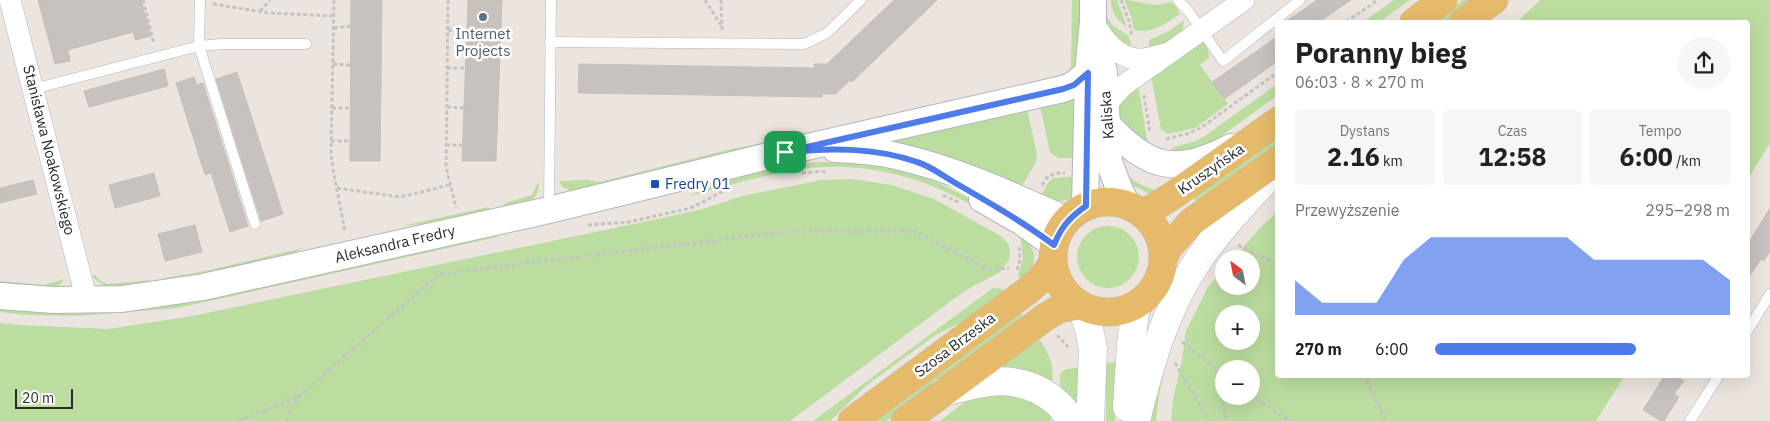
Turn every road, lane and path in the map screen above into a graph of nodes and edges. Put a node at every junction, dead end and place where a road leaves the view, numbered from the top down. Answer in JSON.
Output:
{"nodes":[{"id":1,"x":10,"y":0,"type":"edge"},
{"id":2,"x":143,"y":0,"type":"edge"},
{"id":3,"x":270,"y":0,"type":"edge"},
{"id":4,"x":334,"y":0,"type":"edge"},
{"id":5,"x":448,"y":0,"type":"edge"},
{"id":6,"x":551,"y":0,"type":"edge"},
{"id":7,"x":705,"y":0,"type":"edge"},
{"id":8,"x":721,"y":0,"type":"edge"},
{"id":9,"x":861,"y":0,"type":"edge"},
{"id":10,"x":1178,"y":0,"type":"edge"},
{"id":11,"x":1244,"y":0,"type":"edge"},
{"id":12,"x":1300,"y":0,"type":"edge"},
{"id":13,"x":1378,"y":0,"type":"edge"},
{"id":14,"x":1443,"y":0,"type":"edge"},
{"id":15,"x":1494,"y":0,"type":"edge"},
{"id":16,"x":200,"y":1,"type":"edge"},
{"id":17,"x":1093,"y":10,"type":"edge"},
{"id":18,"x":259,"y":11,"type":"junction"},
{"id":19,"x":334,"y":16,"type":"junction"},
{"id":20,"x":1275,"y":20,"type":"edge"},
{"id":21,"x":1275,"y":20,"type":"edge"},
{"id":22,"x":1349,"y":20,"type":"edge"},
{"id":23,"x":1417,"y":20,"type":"edge"},
{"id":24,"x":1467,"y":20,"type":"edge"},
{"id":25,"x":351,"y":26,"type":"dead end"},
{"id":26,"x":722,"y":27,"type":"junction"},
{"id":27,"x":334,"y":28,"type":"junction"},
{"id":28,"x":448,"y":30,"type":"junction"},
{"id":29,"x":467,"y":31,"type":"dead end"},
{"id":30,"x":1201,"y":31,"type":"junction"},
{"id":31,"x":550,"y":42,"type":"junction"},
{"id":32,"x":306,"y":44,"type":"dead end"},
{"id":33,"x":722,"y":44,"type":"junction"},
{"id":34,"x":199,"y":46,"type":"junction"},
{"id":35,"x":1170,"y":53,"type":"junction"},
{"id":36,"x":158,"y":57,"type":"junction"},
{"id":37,"x":333,"y":64,"type":"junction"},
{"id":38,"x":350,"y":65,"type":"dead end"},
{"id":39,"x":447,"y":68,"type":"junction"},
{"id":40,"x":466,"y":68,"type":"dead end"},
{"id":41,"x":1088,"y":73,"type":"junction"},
{"id":42,"x":1275,"y":74,"type":"edge"},
{"id":43,"x":33,"y":89,"type":"junction"},
{"id":44,"x":1144,"y":98,"type":"dead end"},
{"id":45,"x":332,"y":108,"type":"junction"},
{"id":46,"x":350,"y":108,"type":"dead end"},
{"id":47,"x":446,"y":108,"type":"junction"},
{"id":48,"x":464,"y":108,"type":"dead end"},
{"id":49,"x":1107,"y":116,"type":"junction"},
{"id":50,"x":1275,"y":123,"type":"edge"},
{"id":51,"x":1275,"y":123,"type":"edge"},
{"id":52,"x":1150,"y":129,"type":"dead end"},
{"id":53,"x":1173,"y":137,"type":"dead end"},
{"id":54,"x":350,"y":141,"type":"dead end"},
{"id":55,"x":332,"y":142,"type":"junction"},
{"id":56,"x":446,"y":145,"type":"junction"},
{"id":57,"x":463,"y":145,"type":"dead end"},
{"id":58,"x":919,"y":162,"type":"junction"},
{"id":59,"x":1275,"y":162,"type":"edge"},
{"id":60,"x":790,"y":163,"type":"junction"},
{"id":61,"x":832,"y":171,"type":"dead end"},
{"id":62,"x":1275,"y":171,"type":"edge"},
{"id":63,"x":450,"y":186,"type":"junction"},
{"id":64,"x":337,"y":188,"type":"junction"},
{"id":65,"x":724,"y":191,"type":"dead end"},
{"id":66,"x":937,"y":192,"type":"dead end"},
{"id":67,"x":967,"y":207,"type":"dead end"},
{"id":68,"x":1135,"y":209,"type":"junction"},
{"id":69,"x":549,"y":210,"type":"junction"},
{"id":70,"x":457,"y":212,"type":"dead end"},
{"id":71,"x":1076,"y":214,"type":"junction"},
{"id":72,"x":256,"y":224,"type":"dead end"},
{"id":73,"x":580,"y":226,"type":"dead end"},
{"id":74,"x":345,"y":232,"type":"dead end"},
{"id":75,"x":1233,"y":243,"type":"dead end"},
{"id":76,"x":1054,"y":254,"type":"junction"},
{"id":77,"x":1163,"y":259,"type":"junction"},
{"id":78,"x":1275,"y":264,"type":"edge"},
{"id":79,"x":1009,"y":268,"type":"dead end"},
{"id":80,"x":1770,"y":294,"type":"edge"},
{"id":81,"x":0,"y":296,"type":"edge"},
{"id":82,"x":87,"y":301,"type":"junction"},
{"id":83,"x":1081,"y":305,"type":"junction"},
{"id":84,"x":1136,"y":305,"type":"junction"},
{"id":85,"x":1750,"y":327,"type":"edge"},
{"id":86,"x":1178,"y":339,"type":"dead end"},
{"id":87,"x":1175,"y":362,"type":"dead end"},
{"id":88,"x":1215,"y":368,"type":"edge"},
{"id":89,"x":1365,"y":378,"type":"edge"},
{"id":90,"x":1717,"y":378,"type":"edge"},
{"id":91,"x":943,"y":392,"type":"junction"},
{"id":92,"x":298,"y":397,"type":"junction"},
{"id":93,"x":1260,"y":402,"type":"edge"},
{"id":94,"x":1223,"y":405,"type":"edge"},
{"id":95,"x":238,"y":421,"type":"edge"},
{"id":96,"x":286,"y":421,"type":"edge"},
{"id":97,"x":852,"y":421,"type":"edge"},
{"id":98,"x":905,"y":421,"type":"edge"},
{"id":99,"x":1072,"y":421,"type":"edge"},
{"id":100,"x":1090,"y":421,"type":"edge"},
{"id":101,"x":1126,"y":421,"type":"edge"},
{"id":102,"x":1136,"y":421,"type":"edge"},
{"id":103,"x":1209,"y":421,"type":"edge"},
{"id":104,"x":1226,"y":421,"type":"edge"},
{"id":105,"x":1291,"y":421,"type":"edge"},
{"id":106,"x":1386,"y":421,"type":"edge"},
{"id":107,"x":1690,"y":421,"type":"edge"}],
"edges":[{"from":1,"to":43,"type":"street","name":"Stanisława Noakowskiego"},
{"from":2,"to":36,"type":"path"},
{"from":3,"to":18,"type":"path"},
{"from":4,"to":19,"type":"path"},
{"from":5,"to":28,"type":"path"},
{"from":6,"to":31,"type":"lane"},
{"from":7,"to":26,"type":"path"},
{"from":8,"to":26,"type":"path"},
{"from":9,"to":33,"type":"lane"},
{"from":10,"to":30,"type":"lane"},
{"from":11,"to":30,"type":"street"},
{"from":12,"to":21,"type":"lane"},
{"from":13,"to":22,"type":"path"},
{"from":14,"to":23,"type":"main road"},
{"from":15,"to":24,"type":"main road"},
{"from":16,"to":18,"type":"path"},
{"from":16,"to":34,"type":"lane"},
{"from":17,"to":35,"type":"street"},
{"from":17,"to":41,"type":"street","name":"Kaliska"},
{"from":17,"to":49,"type":"street","name":"Kaliska"},
{"from":18,"to":19,"type":"path"},
{"from":19,"to":27,"type":"path"},
{"from":20,"to":30,"type":"lane"},
{"from":25,"to":27,"type":"path"},
{"from":26,"to":33,"type":"path"},
{"from":27,"to":37,"type":"path"},
{"from":28,"to":29,"type":"path"},
{"from":28,"to":39,"type":"path"},
{"from":30,"to":35,"type":"street"},
{"from":31,"to":33,"type":"lane"},
{"from":31,"to":69,"type":"lane"},
{"from":32,"to":34,"type":"lane"},
{"from":34,"to":36,"type":"lane"},
{"from":34,"to":72,"type":"lane"},
{"from":35,"to":49,"type":"street"},
{"from":36,"to":43,"type":"lane"},
{"from":37,"to":38,"type":"path"},
{"from":37,"to":45,"type":"path"},
{"from":39,"to":40,"type":"path"},
{"from":39,"to":47,"type":"path"},
{"from":41,"to":60,"type":"street","name":"Aleksandra Fredry"},
{"from":41,"to":71,"type":"street","name":"Kaliska"},
{"from":42,"to":53,"type":"path"},
{"from":43,"to":82,"type":"street","name":"Stanisława Noakowskiego"},
{"from":44,"to":52,"type":"path"},
{"from":45,"to":46,"type":"path"},
{"from":45,"to":55,"type":"path"},
{"from":47,"to":48,"type":"path"},
{"from":47,"to":56,"type":"path"},
{"from":49,"to":50,"type":"street"},
{"from":49,"to":68,"type":"street","name":"Kaliska"},
{"from":51,"to":68,"type":"main road","name":"Kruszyńska"},
{"from":54,"to":55,"type":"path"},
{"from":55,"to":64,"type":"path"},
{"from":56,"to":57,"type":"path"},
{"from":56,"to":63,"type":"path"},
{"from":58,"to":60,"type":"street","name":"Aleksandra Fredry"},
{"from":58,"to":71,"type":"street","name":"Aleksandra Fredry"},
{"from":58,"to":76,"type":"street","name":"Aleksandra Fredry"},
{"from":59,"to":77,"type":"main road","name":"Kruszyńska"},
{"from":60,"to":61,"type":"path"},
{"from":60,"to":69,"type":"street","name":"Aleksandra Fredry"},
{"from":62,"to":102,"type":"main road"},
{"from":63,"to":64,"type":"path"},
{"from":63,"to":70,"type":"path"},
{"from":64,"to":74,"type":"path"},
{"from":65,"to":73,"type":"path"},
{"from":66,"to":67,"type":"path"},
{"from":68,"to":71,"type":"main road"},
{"from":68,"to":77,"type":"main road"},
{"from":69,"to":82,"type":"street","name":"Aleksandra Fredry"},
{"from":71,"to":76,"type":"main road"},
{"from":75,"to":78,"type":"path"},
{"from":76,"to":83,"type":"main road"},
{"from":76,"to":97,"type":"main road","name":"Szosa Brzeska"},
{"from":77,"to":84,"type":"main road"},
{"from":79,"to":92,"type":"path"},
{"from":80,"to":85,"type":"lane"},
{"from":81,"to":82,"type":"street","name":"Aleksandra Fredry"},
{"from":83,"to":84,"type":"main road"},
{"from":83,"to":91,"type":"main road","name":"Szosa Brzeska"},
{"from":83,"to":100,"type":"main road"},
{"from":84,"to":101,"type":"main road"},
{"from":86,"to":88,"type":"path"},
{"from":87,"to":103,"type":"path"},
{"from":89,"to":106,"type":"path"},
{"from":90,"to":107,"type":"lane"},
{"from":91,"to":98,"type":"main road","name":"Szosa Brzeska"},
{"from":91,"to":99,"type":"main road"},
{"from":92,"to":95,"type":"path"},
{"from":92,"to":96,"type":"path"},
{"from":93,"to":105,"type":"path"},
{"from":94,"to":104,"type":"path"}]}
